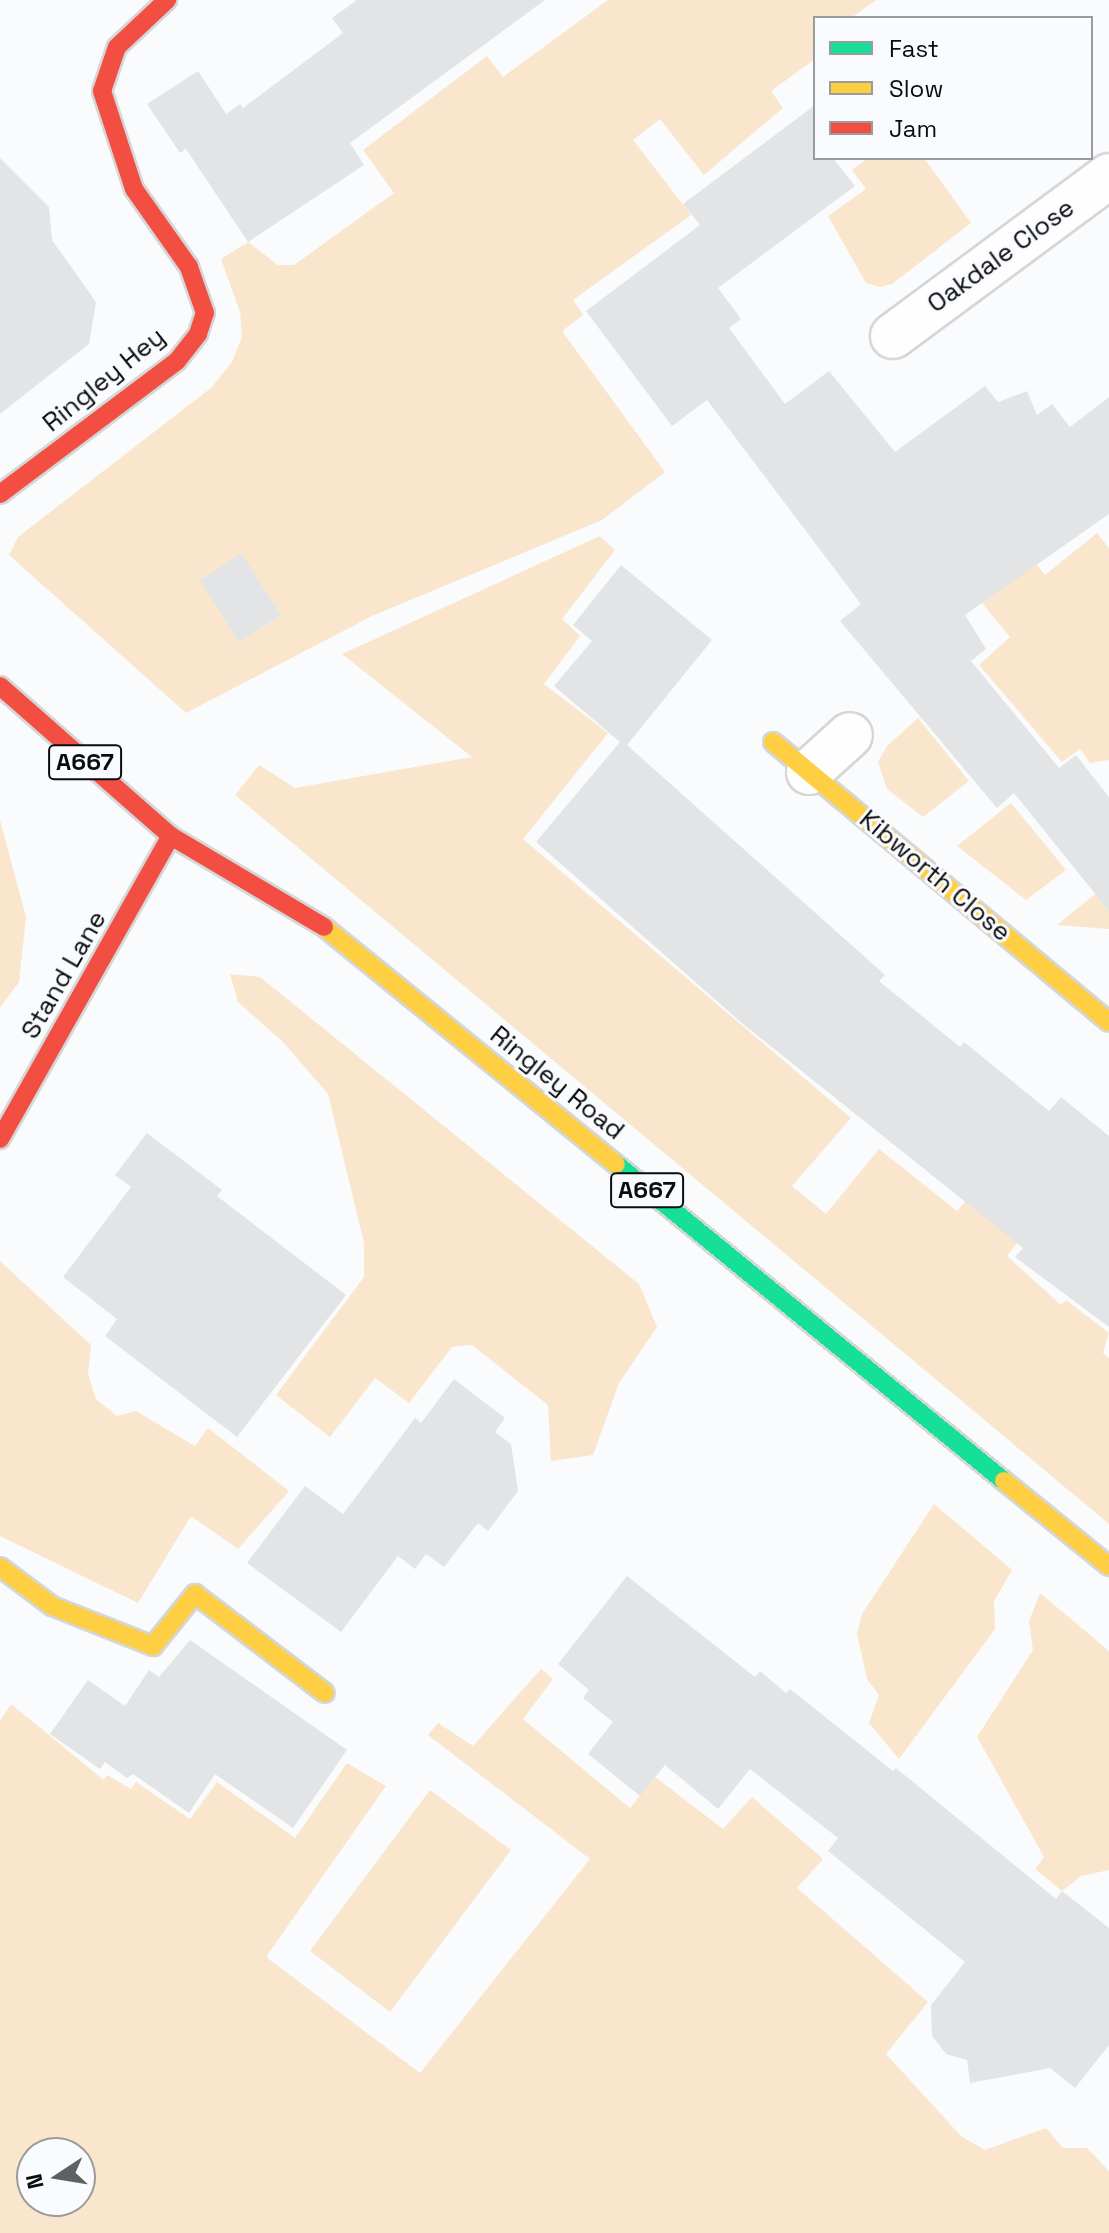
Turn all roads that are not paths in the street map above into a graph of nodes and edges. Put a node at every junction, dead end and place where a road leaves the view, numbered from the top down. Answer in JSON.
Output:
{"nodes":[{"id":1,"x":167,"y":0,"type":"edge"},
{"id":2,"x":1109,"y":176,"type":"edge"},
{"id":3,"x":893,"y":336,"type":"dead end"},
{"id":4,"x":0,"y":494,"type":"edge"},
{"id":5,"x":0,"y":686,"type":"edge"},
{"id":6,"x":850,"y":735,"type":"dead end"},
{"id":7,"x":773,"y":742,"type":"dead end"},
{"id":8,"x":809,"y":772,"type":"junction"},
{"id":9,"x":171,"y":836,"type":"junction"},
{"id":10,"x":1105,"y":1011,"type":"edge"},
{"id":11,"x":0,"y":1139,"type":"edge"},
{"id":12,"x":1109,"y":1566,"type":"edge"},
{"id":13,"x":0,"y":1567,"type":"edge"},
{"id":14,"x":325,"y":1693,"type":"dead end"}],
"edges":[{"from":1,"to":4,"type":"street","name":"Ringley Hey"},
{"from":2,"to":3,"type":"street","name":"Oakdale Close"},
{"from":5,"to":9,"type":"street","name":"Ringley Road","number":"A667"},
{"from":6,"to":8,"type":"street"},
{"from":7,"to":8,"type":"street","name":"Kibworth Close"},
{"from":8,"to":10,"type":"street","name":"Kibworth Close"},
{"from":9,"to":11,"type":"street","name":"Stand Lane"},
{"from":9,"to":12,"type":"street","name":"Ringley Road","number":"A667"},
{"from":13,"to":14,"type":"street"}]}
